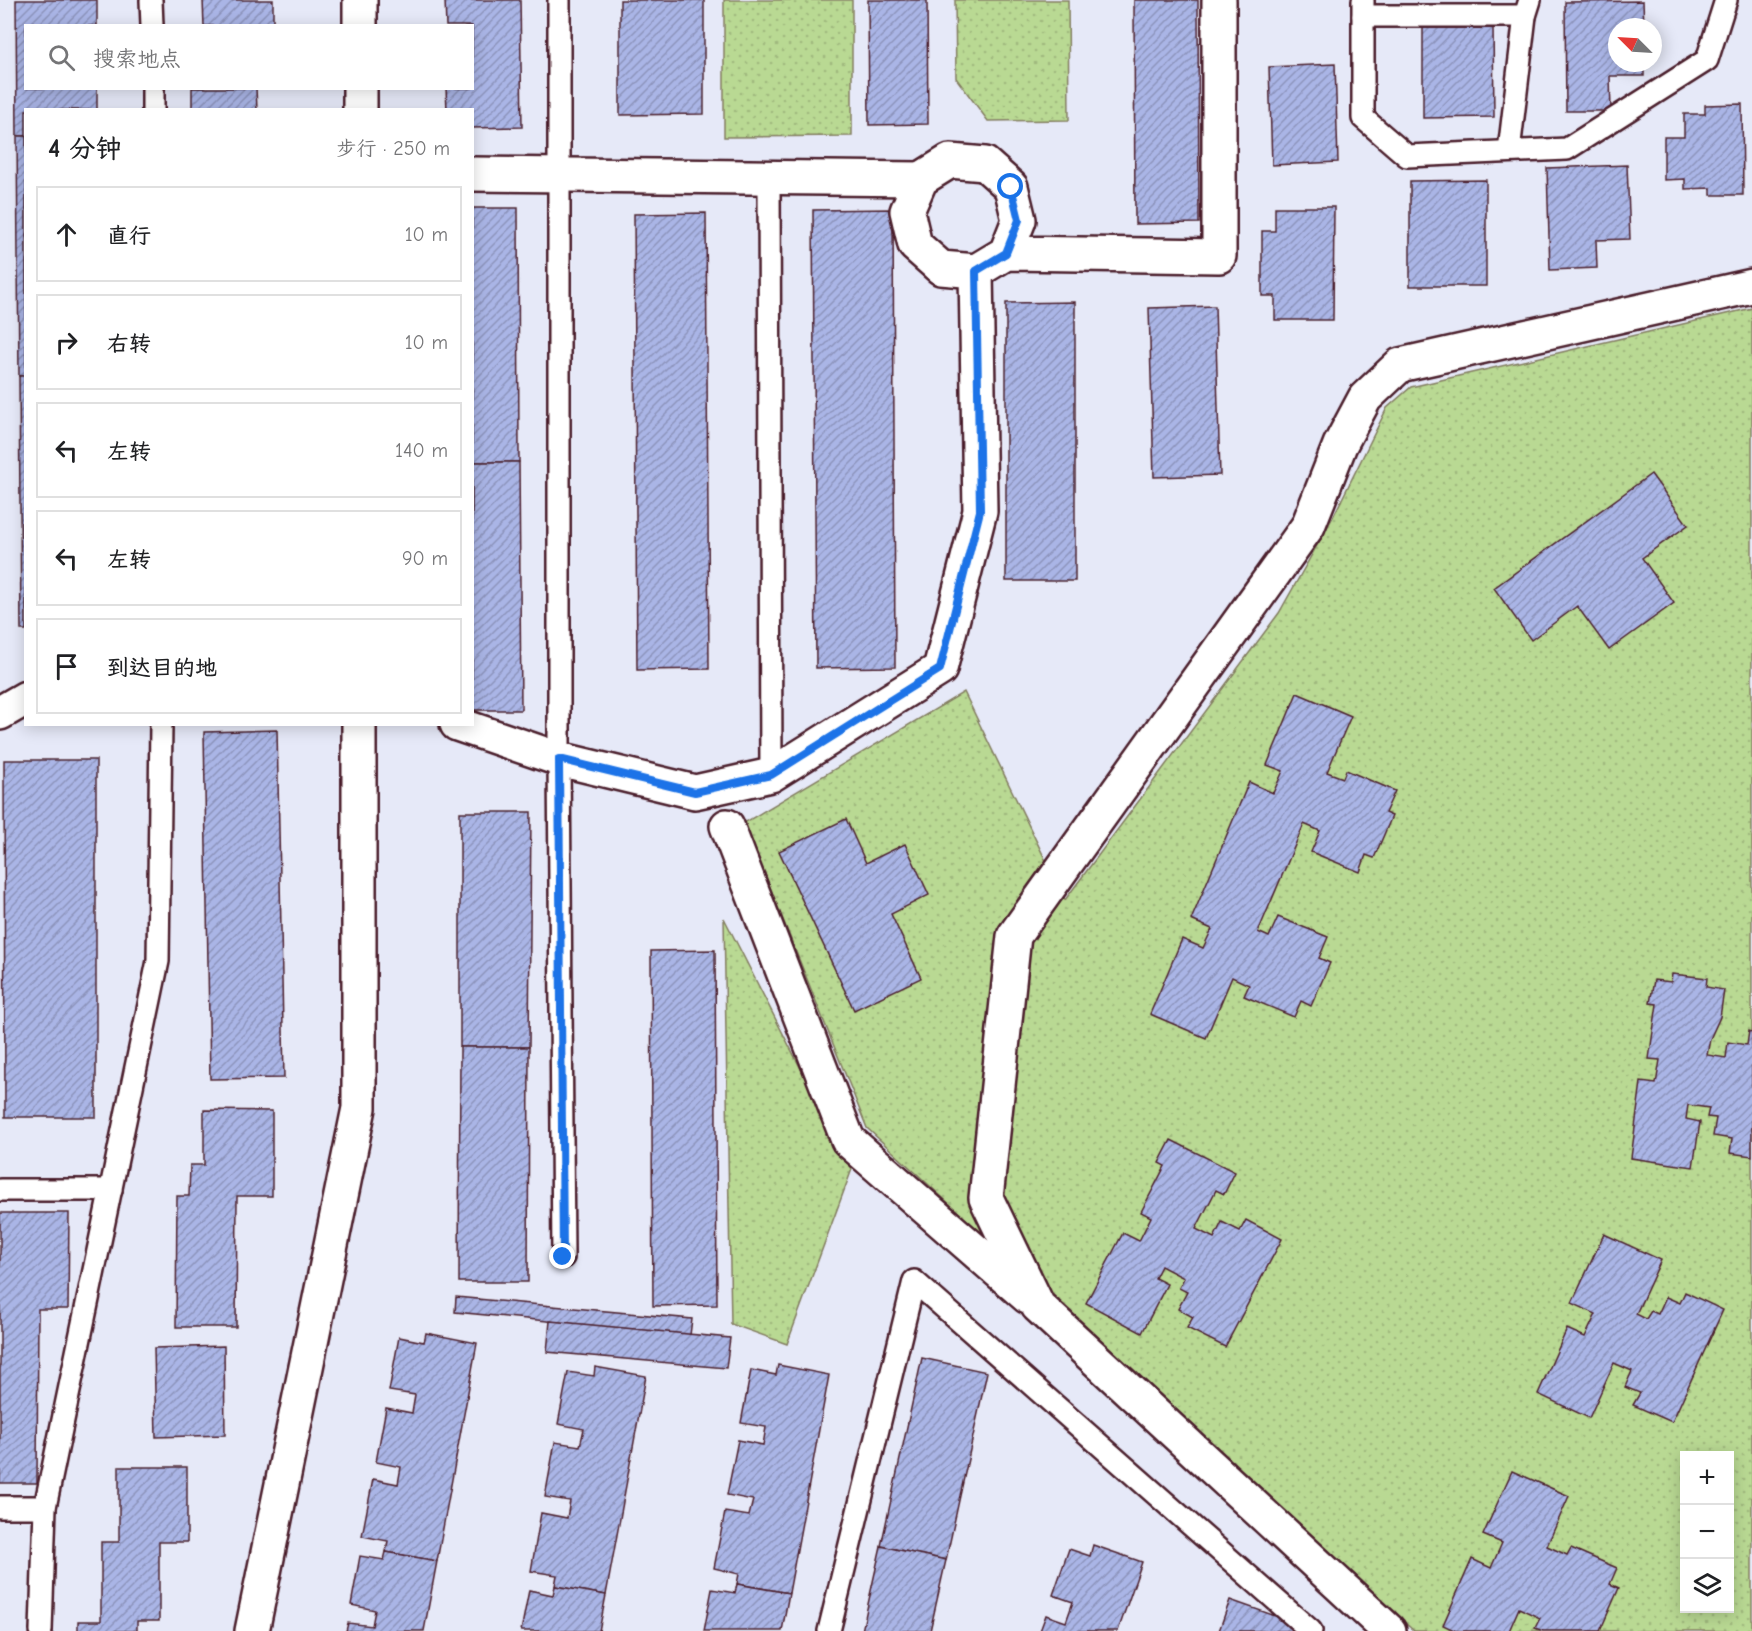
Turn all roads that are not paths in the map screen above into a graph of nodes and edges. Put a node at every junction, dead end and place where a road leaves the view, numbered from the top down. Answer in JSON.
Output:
{"nodes":[{"id":1,"x":151,"y":0,"type":"edge"},
{"id":2,"x":360,"y":0,"type":"edge"},
{"id":3,"x":559,"y":0,"type":"edge"},
{"id":4,"x":1219,"y":0,"type":"edge"},
{"id":5,"x":1726,"y":0,"type":"edge"},
{"id":6,"x":1363,"y":8,"type":"edge"},
{"id":7,"x":1527,"y":8,"type":"edge"},
{"id":8,"x":152,"y":24,"type":"edge"},
{"id":9,"x":360,"y":24,"type":"edge"},
{"id":10,"x":153,"y":90,"type":"edge"},
{"id":11,"x":360,"y":90,"type":"edge"},
{"id":12,"x":153,"y":108,"type":"edge"},
{"id":13,"x":360,"y":108,"type":"edge"},
{"id":14,"x":1509,"y":151,"type":"junction"},
{"id":15,"x":474,"y":174,"type":"edge"},
{"id":16,"x":560,"y":175,"type":"junction"},
{"id":17,"x":769,"y":178,"type":"junction"},
{"id":18,"x":921,"y":179,"type":"junction"},
{"id":19,"x":1006,"y":253,"type":"junction"},
{"id":20,"x":976,"y":271,"type":"junction"},
{"id":21,"x":1752,"y":286,"type":"edge"},
{"id":22,"x":24,"y":699,"type":"edge"},
{"id":23,"x":0,"y":713,"type":"edge"},
{"id":24,"x":161,"y":726,"type":"edge"},
{"id":25,"x":359,"y":726,"type":"edge"},
{"id":26,"x":463,"y":726,"type":"edge"},
{"id":27,"x":559,"y":759,"type":"junction"},
{"id":28,"x":771,"y":775,"type":"junction"},
{"id":29,"x":727,"y":826,"type":"dead end"},
{"id":30,"x":0,"y":1190,"type":"edge"},
{"id":31,"x":111,"y":1190,"type":"junction"},
{"id":32,"x":563,"y":1257,"type":"dead end"},
{"id":33,"x":1038,"y":1306,"type":"junction"},
{"id":34,"x":0,"y":1507,"type":"edge"},
{"id":35,"x":45,"y":1507,"type":"junction"},
{"id":36,"x":41,"y":1631,"type":"edge"},
{"id":37,"x":252,"y":1631,"type":"edge"},
{"id":38,"x":829,"y":1631,"type":"edge"},
{"id":39,"x":1311,"y":1631,"type":"edge"},
{"id":40,"x":1389,"y":1631,"type":"edge"}],
"edges":[{"from":1,"to":8,"type":"lane"},
{"from":2,"to":9,"type":"street"},
{"from":3,"to":16,"type":"lane"},
{"from":4,"to":19,"type":"street"},
{"from":5,"to":14,"type":"lane"},
{"from":6,"to":7,"type":"lane"},
{"from":6,"to":14,"type":"lane"},
{"from":7,"to":14,"type":"lane"},
{"from":10,"to":12,"type":"lane"},
{"from":11,"to":13,"type":"street"},
{"from":15,"to":16,"type":"street"},
{"from":16,"to":17,"type":"street"},
{"from":16,"to":27,"type":"lane"},
{"from":17,"to":18,"type":"street"},
{"from":17,"to":28,"type":"lane"},
{"from":18,"to":19,"type":"street"},
{"from":18,"to":20,"type":"street"},
{"from":19,"to":20,"type":"street"},
{"from":20,"to":28,"type":"street"},
{"from":21,"to":33,"type":"street"},
{"from":22,"to":23,"type":"street"},
{"from":24,"to":31,"type":"lane"},
{"from":25,"to":37,"type":"street"},
{"from":26,"to":27,"type":"street"},
{"from":27,"to":28,"type":"street"},
{"from":27,"to":32,"type":"lane"},
{"from":29,"to":33,"type":"street"},
{"from":30,"to":31,"type":"lane"},
{"from":31,"to":35,"type":"lane"},
{"from":33,"to":40,"type":"street"},
{"from":34,"to":35,"type":"lane"},
{"from":35,"to":36,"type":"lane"},
{"from":38,"to":39,"type":"lane"}]}
